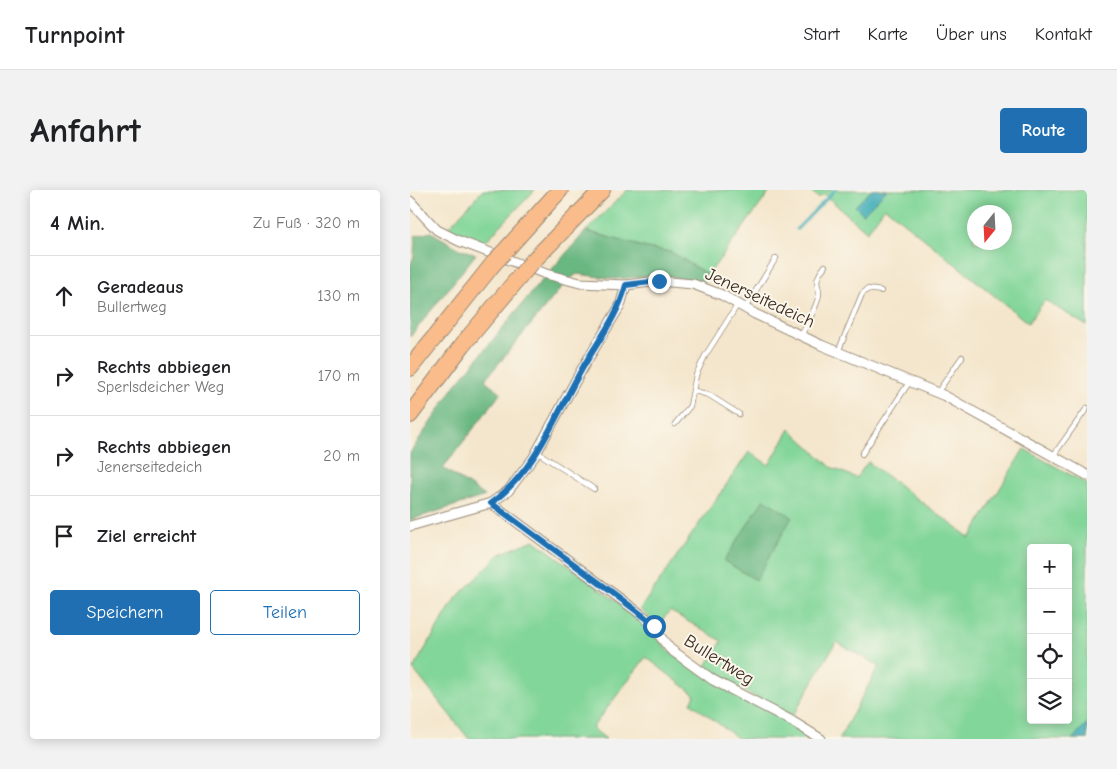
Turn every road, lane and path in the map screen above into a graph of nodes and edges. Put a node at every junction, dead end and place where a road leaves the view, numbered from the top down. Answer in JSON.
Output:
{"nodes":[{"id":1,"x":560,"y":190,"type":"edge"},
{"id":2,"x":602,"y":190,"type":"edge"},
{"id":3,"x":410,"y":202,"type":"edge"},
{"id":4,"x":776,"y":258,"type":"dead end"},
{"id":5,"x":825,"y":266,"type":"dead end"},
{"id":6,"x":626,"y":285,"type":"junction"},
{"id":7,"x":881,"y":290,"type":"dead end"},
{"id":8,"x":741,"y":306,"type":"junction"},
{"id":9,"x":801,"y":336,"type":"junction"},
{"id":10,"x":838,"y":352,"type":"junction"},
{"id":11,"x":962,"y":357,"type":"dead end"},
{"id":12,"x":410,"y":368,"type":"edge"},
{"id":13,"x":910,"y":381,"type":"junction"},
{"id":14,"x":694,"y":391,"type":"junction"},
{"id":15,"x":938,"y":393,"type":"junction"},
{"id":16,"x":1087,"y":408,"type":"edge"},
{"id":17,"x":739,"y":414,"type":"dead end"},
{"id":18,"x":410,"y":415,"type":"edge"},
{"id":19,"x":675,"y":424,"type":"dead end"},
{"id":20,"x":537,"y":452,"type":"junction"},
{"id":21,"x":862,"y":454,"type":"dead end"},
{"id":22,"x":1053,"y":456,"type":"junction"},
{"id":23,"x":1086,"y":473,"type":"edge"},
{"id":24,"x":594,"y":489,"type":"dead end"},
{"id":25,"x":491,"y":503,"type":"junction"},
{"id":26,"x":410,"y":526,"type":"edge"},
{"id":27,"x":821,"y":739,"type":"edge"}],
"edges":[{"from":1,"to":12,"type":"highway"},
{"from":2,"to":18,"type":"highway","bridge":true},
{"from":3,"to":6,"type":"street","name":"Jenerseitedeich"},
{"from":4,"to":8,"type":"lane"},
{"from":5,"to":9,"type":"lane"},
{"from":6,"to":8,"type":"street","name":"Jenerseitedeich"},
{"from":6,"to":20,"type":"street"},
{"from":7,"to":10,"type":"lane"},
{"from":8,"to":9,"type":"street","name":"Jenerseitedeich"},
{"from":8,"to":14,"type":"lane"},
{"from":9,"to":10,"type":"street","name":"Jenerseitedeich"},
{"from":10,"to":13,"type":"street","name":"Jenerseitedeich"},
{"from":11,"to":15,"type":"lane"},
{"from":13,"to":15,"type":"street","name":"Jenerseitedeich"},
{"from":13,"to":21,"type":"lane"},
{"from":14,"to":17,"type":"lane"},
{"from":14,"to":19,"type":"lane"},
{"from":15,"to":22,"type":"street","name":"Jenerseitedeich"},
{"from":16,"to":22,"type":"lane"},
{"from":20,"to":24,"type":"lane"},
{"from":20,"to":25,"type":"street"},
{"from":22,"to":23,"type":"street","name":"Jenerseitedeich"},
{"from":25,"to":26,"type":"street"},
{"from":25,"to":27,"type":"street","name":"Bullertweg"}]}
